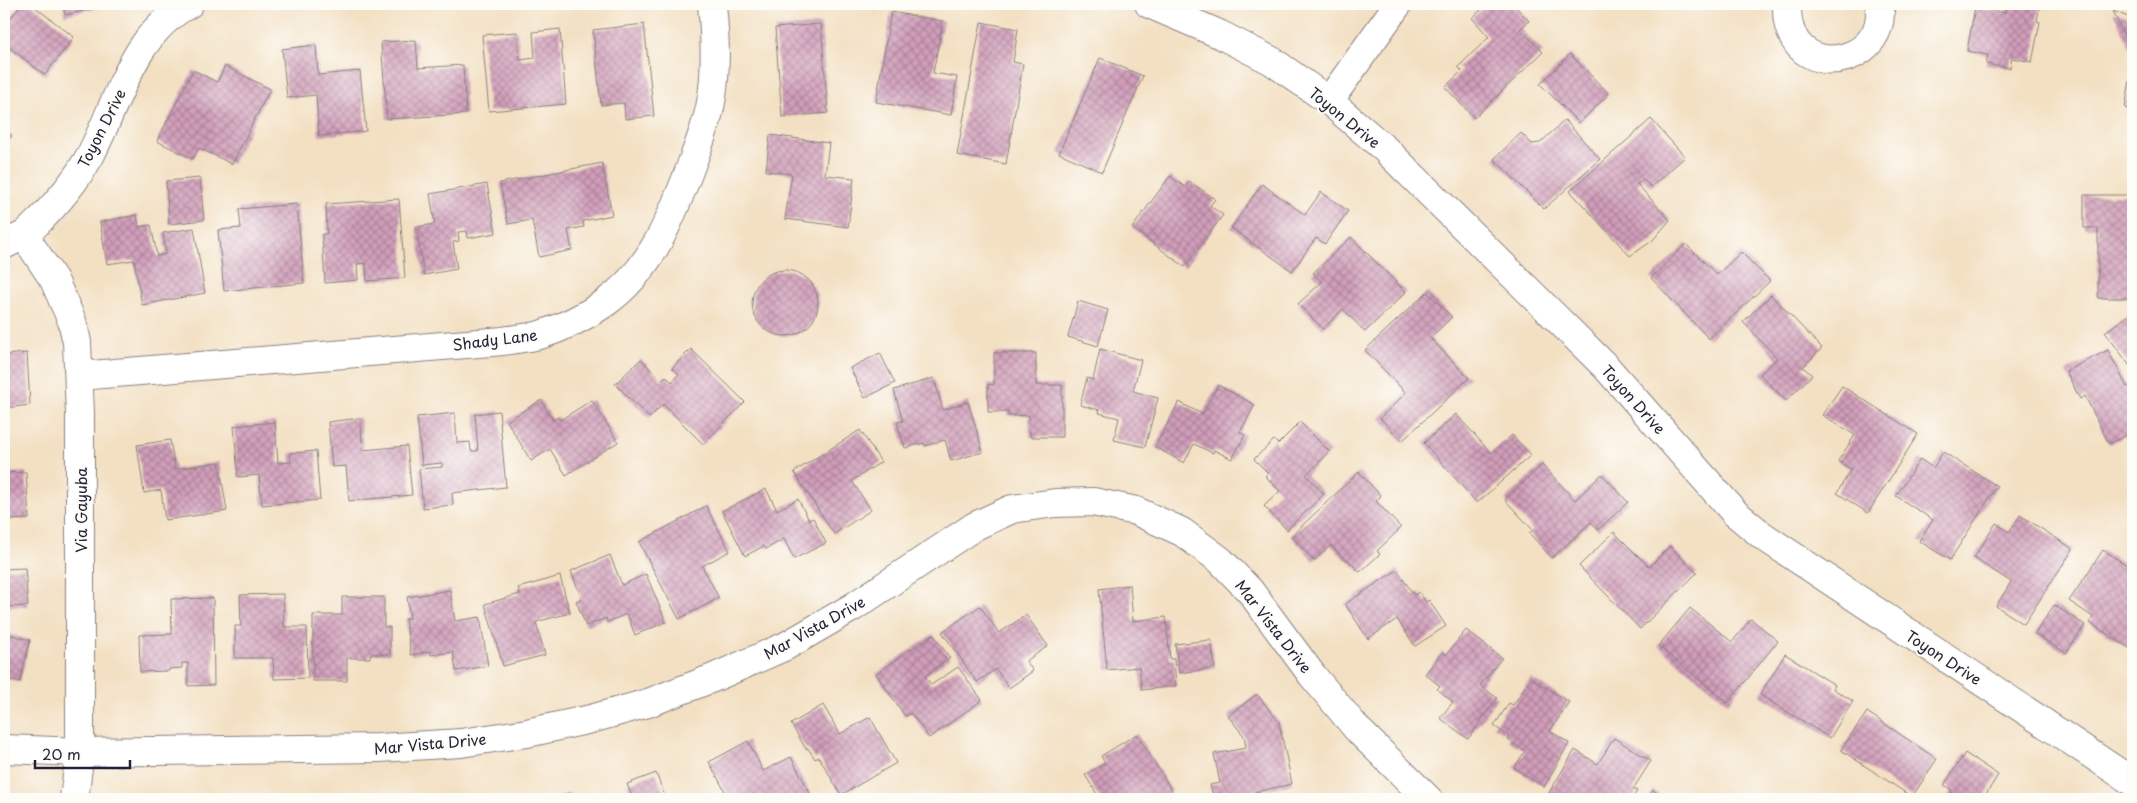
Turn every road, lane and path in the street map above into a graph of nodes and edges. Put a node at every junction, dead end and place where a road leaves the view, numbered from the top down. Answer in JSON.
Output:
{"nodes":[{"id":1,"x":189,"y":4,"type":"edge"},
{"id":2,"x":712,"y":4,"type":"edge"},
{"id":3,"x":1150,"y":4,"type":"edge"},
{"id":4,"x":1398,"y":4,"type":"edge"},
{"id":5,"x":1787,"y":4,"type":"edge"},
{"id":6,"x":1879,"y":4,"type":"edge"},
{"id":7,"x":1329,"y":101,"type":"junction"},
{"id":8,"x":14,"y":240,"type":"edge"},
{"id":9,"x":80,"y":376,"type":"junction"},
{"id":10,"x":4,"y":749,"type":"edge"},
{"id":11,"x":80,"y":752,"type":"junction"},
{"id":12,"x":2133,"y":782,"type":"edge"},
{"id":13,"x":74,"y":799,"type":"edge"},
{"id":14,"x":1424,"y":799,"type":"edge"}],
"edges":[{"from":1,"to":8,"type":"street","name":"Toyon Drive"},
{"from":2,"to":9,"type":"street","name":"Shady Lane"},
{"from":3,"to":7,"type":"street","name":"Toyon Drive"},
{"from":4,"to":7,"type":"street"},
{"from":5,"to":6,"type":"street"},
{"from":7,"to":12,"type":"street","name":"Toyon Drive"},
{"from":8,"to":9,"type":"street","name":"Via Gayuba"},
{"from":9,"to":11,"type":"street","name":"Via Gayuba"},
{"from":10,"to":11,"type":"street","name":"Mar Vista Drive"},
{"from":11,"to":13,"type":"street","name":"Via Gayuba"},
{"from":11,"to":14,"type":"street","name":"Mar Vista Drive"}]}
